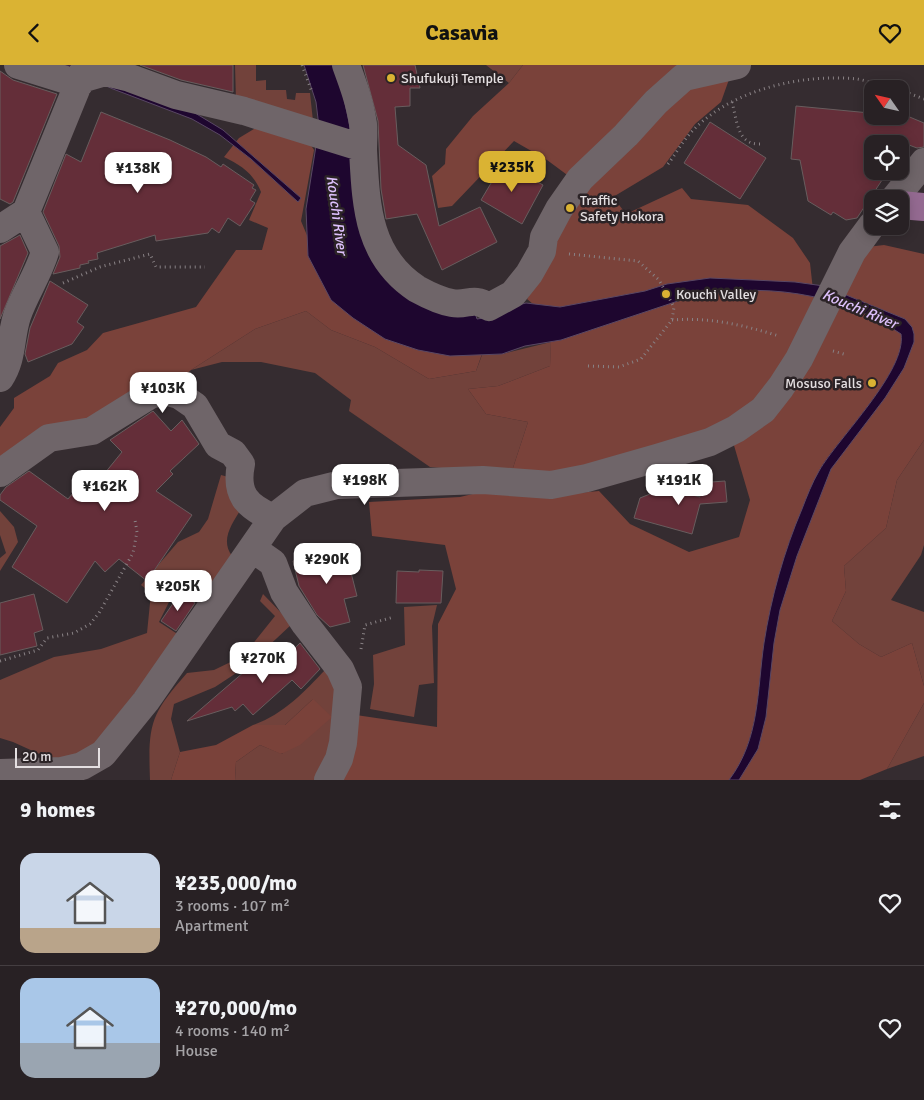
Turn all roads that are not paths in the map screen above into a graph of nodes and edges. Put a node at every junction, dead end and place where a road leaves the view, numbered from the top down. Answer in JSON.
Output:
{"nodes":[{"id":1,"x":18,"y":65,"type":"edge"},
{"id":2,"x":346,"y":65,"type":"edge"},
{"id":3,"x":737,"y":65,"type":"edge"},
{"id":4,"x":86,"y":74,"type":"edge"},
{"id":5,"x":361,"y":148,"type":"junction"},
{"id":6,"x":924,"y":162,"type":"edge"},
{"id":7,"x":901,"y":190,"type":"edge"},
{"id":8,"x":909,"y":206,"type":"edge"},
{"id":9,"x":924,"y":207,"type":"edge"},
{"id":10,"x":26,"y":212,"type":"junction"},
{"id":11,"x":0,"y":229,"type":"edge"},
{"id":12,"x":865,"y":235,"type":"edge"},
{"id":13,"x":0,"y":378,"type":"edge"},
{"id":14,"x":0,"y":473,"type":"edge"},
{"id":15,"x":273,"y":518,"type":"junction"},
{"id":16,"x":252,"y":549,"type":"junction"},
{"id":17,"x":0,"y":773,"type":"edge"},
{"id":18,"x":328,"y":780,"type":"edge"}],
"edges":[{"from":1,"to":4,"type":"street"},
{"from":2,"to":5,"type":"street"},
{"from":3,"to":5,"type":"street"},
{"from":4,"to":5,"type":"street"},
{"from":4,"to":10,"type":"street"},
{"from":6,"to":7,"type":"street"},
{"from":8,"to":9,"type":"main road"},
{"from":10,"to":11,"type":"street"},
{"from":10,"to":13,"type":"street"},
{"from":12,"to":15,"type":"street"},
{"from":14,"to":15,"type":"street"},
{"from":15,"to":16,"type":"street"},
{"from":16,"to":17,"type":"street"},
{"from":16,"to":18,"type":"street"}]}
